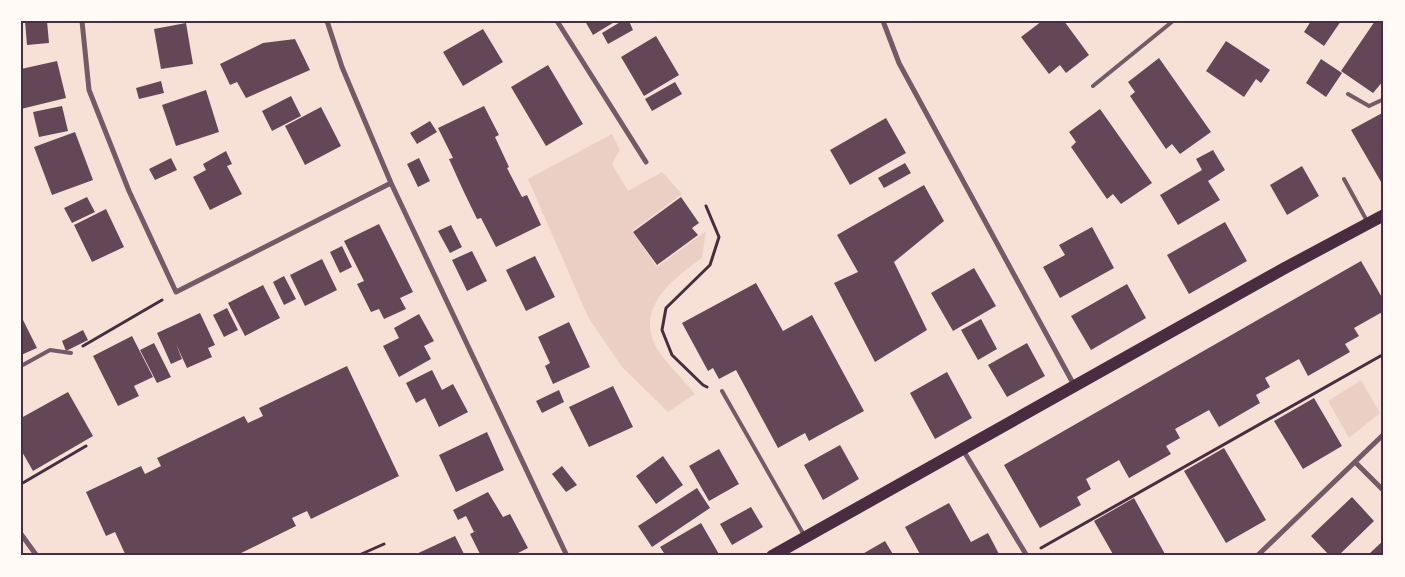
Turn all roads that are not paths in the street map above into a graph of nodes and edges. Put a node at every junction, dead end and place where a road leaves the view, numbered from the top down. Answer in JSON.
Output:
{"nodes":[{"id":1,"x":82,"y":21,"type":"edge"},
{"id":2,"x":327,"y":21,"type":"edge"},
{"id":3,"x":557,"y":21,"type":"edge"},
{"id":4,"x":883,"y":21,"type":"edge"},
{"id":5,"x":1173,"y":21,"type":"edge"},
{"id":6,"x":1093,"y":86,"type":"dead end"},
{"id":7,"x":1348,"y":94,"type":"dead end"},
{"id":8,"x":1384,"y":99,"type":"edge"},
{"id":9,"x":646,"y":162,"type":"dead end"},
{"id":10,"x":1344,"y":179,"type":"dead end"},
{"id":11,"x":391,"y":183,"type":"junction"},
{"id":12,"x":1384,"y":215,"type":"edge"},
{"id":13,"x":1368,"y":224,"type":"junction"},
{"id":14,"x":71,"y":354,"type":"road end"},
{"id":15,"x":21,"y":366,"type":"edge"},
{"id":16,"x":1074,"y":386,"type":"junction"},
{"id":17,"x":722,"y":391,"type":"road end"},
{"id":18,"x":1384,"y":434,"type":"edge"},
{"id":19,"x":963,"y":450,"type":"junction"},
{"id":20,"x":1355,"y":462,"type":"junction"},
{"id":21,"x":1384,"y":491,"type":"edge"},
{"id":22,"x":21,"y":534,"type":"edge"},
{"id":23,"x":806,"y":537,"type":"junction"},
{"id":24,"x":37,"y":556,"type":"edge"},
{"id":25,"x":567,"y":556,"type":"edge"},
{"id":26,"x":772,"y":556,"type":"edge"},
{"id":27,"x":1027,"y":556,"type":"edge"},
{"id":28,"x":1257,"y":556,"type":"edge"}],
"edges":[{"from":1,"to":11,"type":"street"},
{"from":2,"to":11,"type":"street"},
{"from":3,"to":9,"type":"street"},
{"from":4,"to":16,"type":"street"},
{"from":5,"to":6,"type":"lane"},
{"from":7,"to":8,"type":"lane"},
{"from":10,"to":13,"type":"lane"},
{"from":11,"to":25,"type":"street"},
{"from":12,"to":13,"type":"main road"},
{"from":13,"to":16,"type":"main road"},
{"from":14,"to":15,"type":"lane"},
{"from":16,"to":19,"type":"main road"},
{"from":17,"to":23,"type":"lane"},
{"from":18,"to":20,"type":"street"},
{"from":19,"to":23,"type":"main road"},
{"from":19,"to":27,"type":"street"},
{"from":20,"to":21,"type":"street"},
{"from":20,"to":28,"type":"street"},
{"from":22,"to":24,"type":"street"},
{"from":23,"to":26,"type":"main road"}]}
